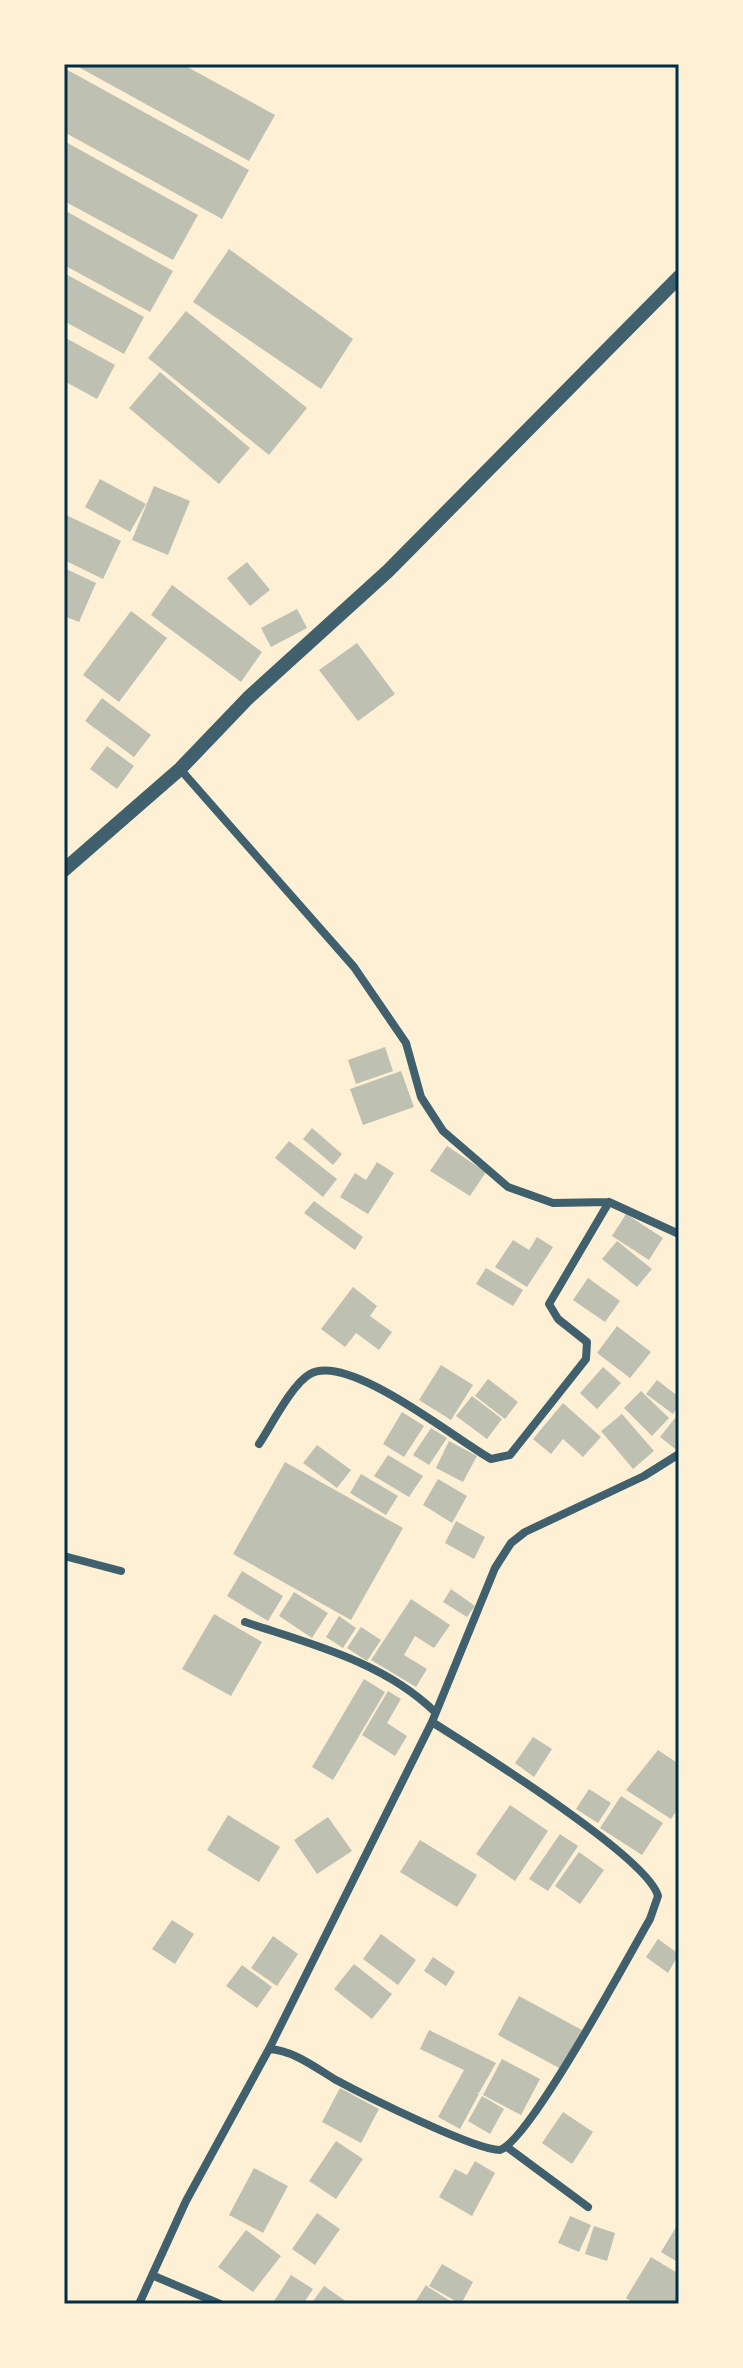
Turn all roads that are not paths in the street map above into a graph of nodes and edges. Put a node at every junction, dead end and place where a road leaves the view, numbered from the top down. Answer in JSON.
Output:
{"nodes":[{"id":1,"x":679,"y":277,"type":"edge"},
{"id":2,"x":180,"y":769,"type":"junction"},
{"id":3,"x":64,"y":870,"type":"edge"},
{"id":4,"x":609,"y":1202,"type":"junction"},
{"id":5,"x":679,"y":1234,"type":"edge"},
{"id":6,"x":259,"y":1444,"type":"dead end"},
{"id":7,"x":679,"y":1454,"type":"edge"},
{"id":8,"x":64,"y":1556,"type":"edge"},
{"id":9,"x":121,"y":1571,"type":"dead end"},
{"id":10,"x":245,"y":1622,"type":"dead end"},
{"id":11,"x":435,"y":1712,"type":"junction"},
{"id":12,"x":432,"y":1722,"type":"junction"},
{"id":13,"x":269,"y":2049,"type":"junction"},
{"id":14,"x":507,"y":2147,"type":"junction"},
{"id":15,"x":588,"y":2207,"type":"dead end"},
{"id":16,"x":154,"y":2276,"type":"junction"},
{"id":17,"x":139,"y":2304,"type":"edge"},
{"id":18,"x":220,"y":2304,"type":"edge"}],
"edges":[{"from":1,"to":2,"type":"street"},
{"from":2,"to":3,"type":"street"},
{"from":2,"to":4,"type":"street"},
{"from":4,"to":5,"type":"street"},
{"from":4,"to":6,"type":"street"},
{"from":7,"to":11,"type":"street"},
{"from":8,"to":9,"type":"street"},
{"from":10,"to":11,"type":"street"},
{"from":11,"to":12,"type":"street"},
{"from":12,"to":13,"type":"street"},
{"from":12,"to":14,"type":"street"},
{"from":13,"to":14,"type":"street"},
{"from":13,"to":16,"type":"street"},
{"from":14,"to":15,"type":"street"},
{"from":16,"to":17,"type":"street"},
{"from":16,"to":18,"type":"street"}]}
